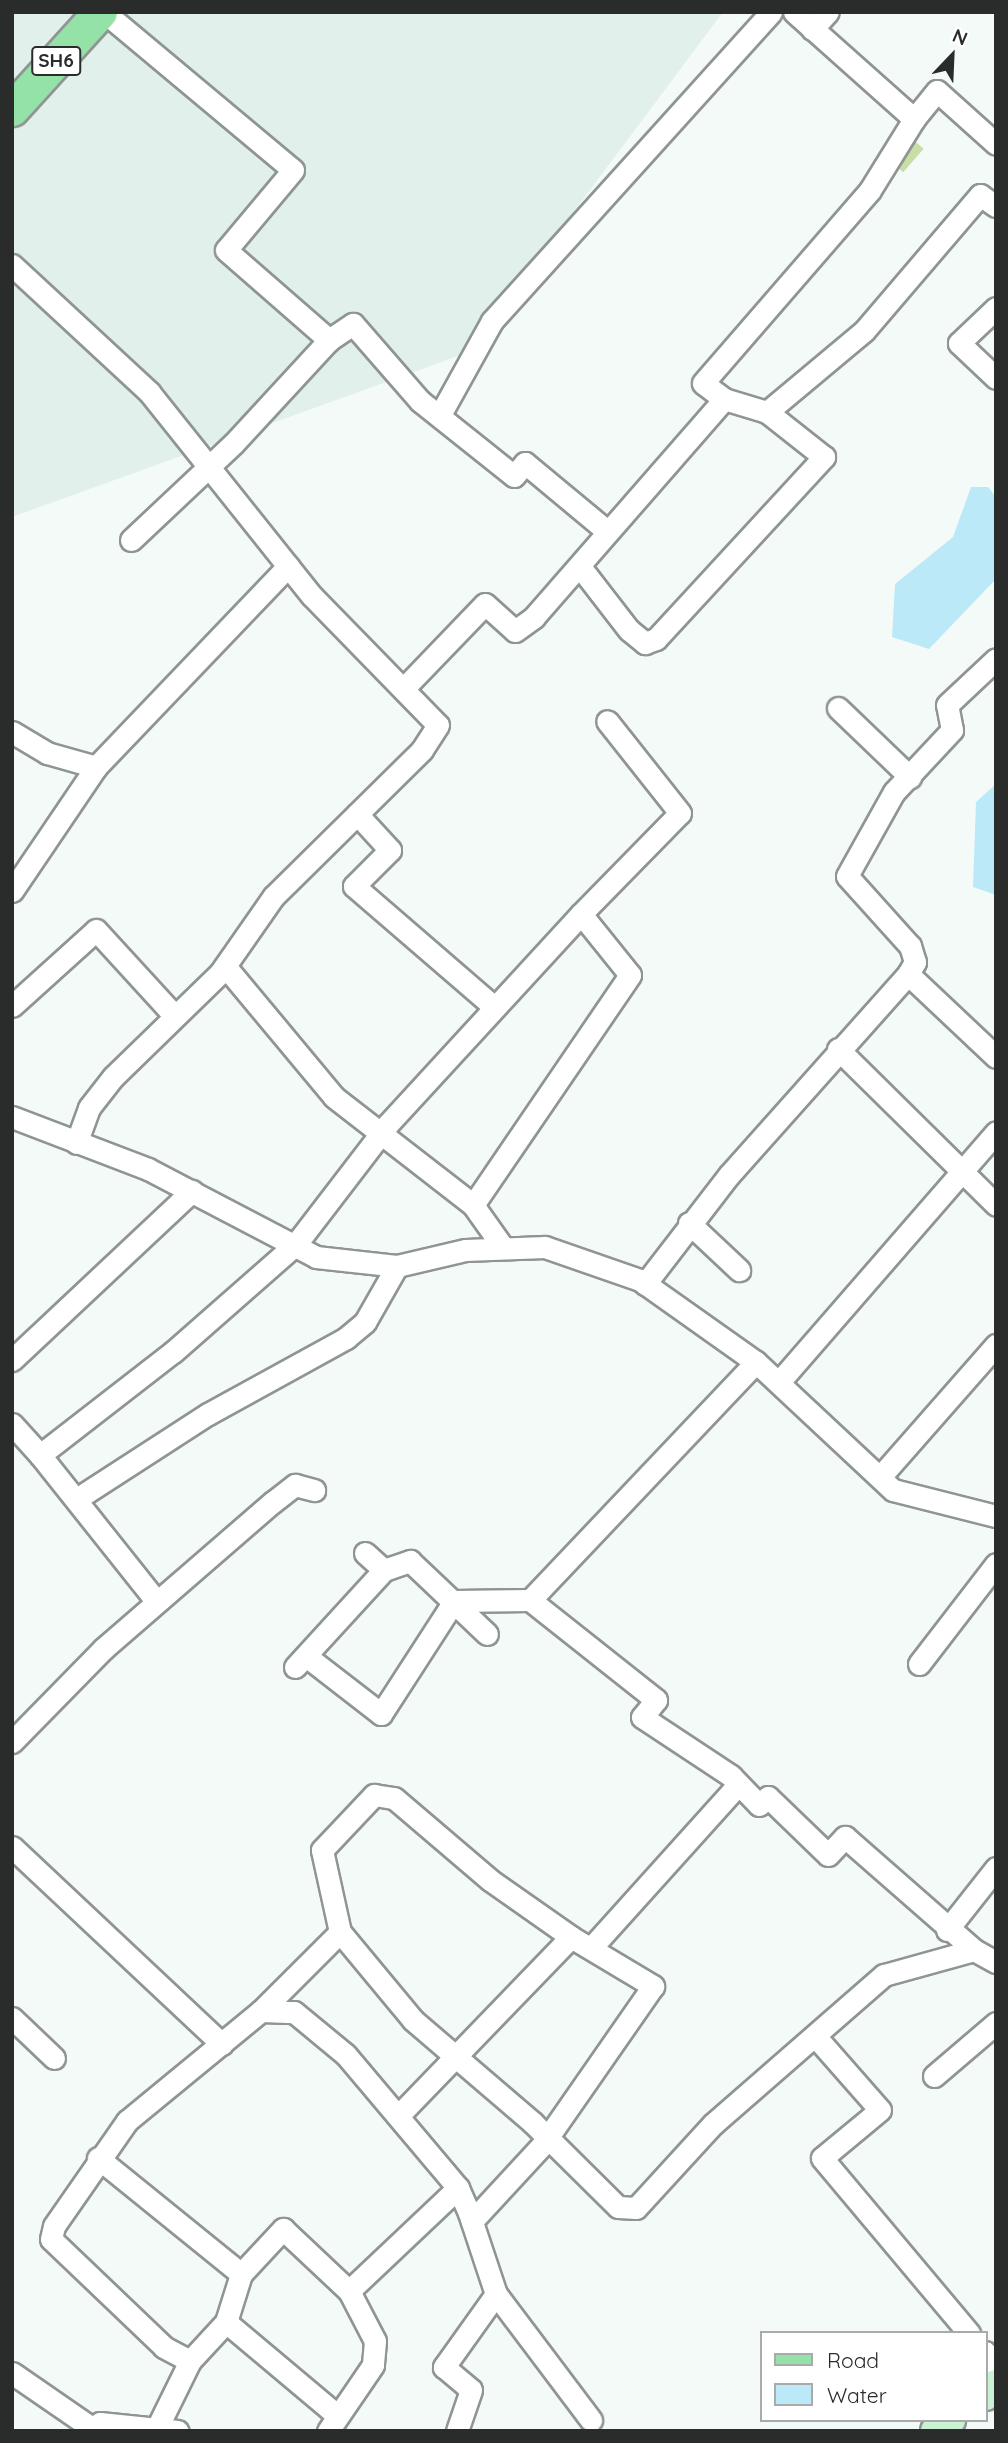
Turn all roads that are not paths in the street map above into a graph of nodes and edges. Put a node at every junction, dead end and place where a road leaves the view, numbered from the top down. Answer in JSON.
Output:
{"nodes":[{"id":1,"x":102,"y":12,"type":"edge"},
{"id":2,"x":771,"y":12,"type":"edge"},
{"id":3,"x":794,"y":12,"type":"edge"},
{"id":4,"x":828,"y":12,"type":"edge"},
{"id":5,"x":812,"y":29,"type":"junction"},
{"id":6,"x":12,"y":109,"type":"edge"},
{"id":7,"x":914,"y":119,"type":"junction"},
{"id":8,"x":996,"y":144,"type":"edge"},
{"id":9,"x":996,"y":206,"type":"edge"},
{"id":10,"x":12,"y":265,"type":"edge"},
{"id":11,"x":996,"y":308,"type":"edge"},
{"id":12,"x":329,"y":340,"type":"junction"},
{"id":13,"x":996,"y":378,"type":"edge"},
{"id":14,"x":724,"y":400,"type":"junction"},
{"id":15,"x":767,"y":412,"type":"junction"},
{"id":16,"x":441,"y":413,"type":"junction"},
{"id":17,"x":211,"y":465,"type":"junction"},
{"id":18,"x":607,"y":531,"type":"junction"},
{"id":19,"x":131,"y":540,"type":"dead end"},
{"id":20,"x":288,"y":566,"type":"junction"},
{"id":21,"x":581,"y":568,"type":"junction"},
{"id":22,"x":996,"y":659,"type":"edge"},
{"id":23,"x":405,"y":687,"type":"junction"},
{"id":24,"x":838,"y":708,"type":"dead end"},
{"id":25,"x":607,"y":721,"type":"dead end"},
{"id":26,"x":12,"y":732,"type":"edge"},
{"id":27,"x":96,"y":767,"type":"junction"},
{"id":28,"x":910,"y":776,"type":"junction"},
{"id":29,"x":357,"y":814,"type":"junction"},
{"id":30,"x":12,"y":891,"type":"edge"},
{"id":31,"x":581,"y":914,"type":"junction"},
{"id":32,"x":225,"y":965,"type":"junction"},
{"id":33,"x":908,"y":974,"type":"junction"},
{"id":34,"x":13,"y":1001,"type":"edge"},
{"id":35,"x":494,"y":1007,"type":"junction"},
{"id":36,"x":173,"y":1014,"type":"junction"},
{"id":37,"x":838,"y":1049,"type":"junction"},
{"id":38,"x":996,"y":1057,"type":"edge"},
{"id":39,"x":12,"y":1117,"type":"edge"},
{"id":40,"x":996,"y":1132,"type":"edge"},
{"id":41,"x":382,"y":1133,"type":"junction"},
{"id":42,"x":76,"y":1143,"type":"junction"},
{"id":43,"x":959,"y":1173,"type":"junction"},
{"id":44,"x":192,"y":1191,"type":"junction"},
{"id":45,"x":472,"y":1205,"type":"junction"},
{"id":46,"x":996,"y":1205,"type":"edge"},
{"id":47,"x":690,"y":1223,"type":"junction"},
{"id":48,"x":296,"y":1244,"type":"junction"},
{"id":49,"x":502,"y":1246,"type":"junction"},
{"id":50,"x":397,"y":1266,"type":"junction"},
{"id":51,"x":739,"y":1270,"type":"dead end"},
{"id":52,"x":645,"y":1284,"type":"junction"},
{"id":53,"x":996,"y":1345,"type":"edge"},
{"id":54,"x":12,"y":1360,"type":"edge"},
{"id":55,"x":756,"y":1362,"type":"junction"},
{"id":56,"x":779,"y":1382,"type":"junction"},
{"id":57,"x":12,"y":1424,"type":"edge"},
{"id":58,"x":40,"y":1455,"type":"junction"},
{"id":59,"x":880,"y":1477,"type":"junction"},
{"id":60,"x":314,"y":1490,"type":"dead end"},
{"id":61,"x":78,"y":1498,"type":"junction"},
{"id":62,"x":996,"y":1516,"type":"edge"},
{"id":63,"x":365,"y":1553,"type":"dead end"},
{"id":64,"x":996,"y":1564,"type":"edge"},
{"id":65,"x":384,"y":1570,"type":"junction"},
{"id":66,"x":530,"y":1600,"type":"junction"},
{"id":67,"x":156,"y":1601,"type":"junction"},
{"id":68,"x":454,"y":1601,"type":"junction"},
{"id":69,"x":487,"y":1634,"type":"dead end"},
{"id":70,"x":919,"y":1664,"type":"dead end"},
{"id":71,"x":12,"y":1742,"type":"edge"},
{"id":72,"x":738,"y":1785,"type":"junction"},
{"id":73,"x":12,"y":1847,"type":"edge"},
{"id":74,"x":996,"y":1868,"type":"edge"},
{"id":75,"x":947,"y":1930,"type":"junction"},
{"id":76,"x":341,"y":1932,"type":"junction"},
{"id":77,"x":571,"y":1937,"type":"junction"},
{"id":78,"x":591,"y":1948,"type":"junction"},
{"id":79,"x":974,"y":1950,"type":"junction"},
{"id":80,"x":996,"y":1962,"type":"edge"},
{"id":81,"x":261,"y":2011,"type":"junction"},
{"id":82,"x":12,"y":2018,"type":"edge"},
{"id":83,"x":996,"y":2023,"type":"edge"},
{"id":84,"x":815,"y":2036,"type":"junction"},
{"id":85,"x":222,"y":2044,"type":"junction"},
{"id":86,"x":54,"y":2058,"type":"dead end"},
{"id":87,"x":457,"y":2060,"type":"junction"},
{"id":88,"x":934,"y":2076,"type":"dead end"},
{"id":89,"x":398,"y":2116,"type":"junction"},
{"id":90,"x":549,"y":2137,"type":"junction"},
{"id":91,"x":98,"y":2158,"type":"junction"},
{"id":92,"x":458,"y":2188,"type":"junction"},
{"id":93,"x":472,"y":2221,"type":"junction"},
{"id":94,"x":241,"y":2274,"type":"junction"},
{"id":95,"x":349,"y":2291,"type":"junction"},
{"id":96,"x":496,"y":2294,"type":"junction"},
{"id":97,"x":226,"y":2322,"type":"junction"},
{"id":98,"x":968,"y":2331,"type":"edge"},
{"id":99,"x":190,"y":2361,"type":"junction"},
{"id":100,"x":12,"y":2373,"type":"edge"},
{"id":101,"x":592,"y":2420,"type":"dead end"},
{"id":102,"x":333,"y":2423,"type":"edge"},
{"id":103,"x":156,"y":2430,"type":"edge"},
{"id":104,"x":96,"y":2431,"type":"edge"},
{"id":105,"x":178,"y":2431,"type":"edge"},
{"id":106,"x":457,"y":2431,"type":"edge"}],
"edges":[{"from":1,"to":6,"type":"main road","number":"SH6"},
{"from":1,"to":12,"type":"street"},
{"from":2,"to":16,"type":"street"},
{"from":3,"to":5,"type":"street"},
{"from":4,"to":5,"type":"street"},
{"from":5,"to":7,"type":"street"},
{"from":7,"to":8,"type":"street"},
{"from":7,"to":14,"type":"street"},
{"from":9,"to":15,"type":"street"},
{"from":10,"to":17,"type":"street"},
{"from":11,"to":13,"type":"street"},
{"from":12,"to":16,"type":"street"},
{"from":12,"to":17,"type":"street"},
{"from":14,"to":15,"type":"street"},
{"from":14,"to":18,"type":"street"},
{"from":15,"to":21,"type":"street"},
{"from":16,"to":18,"type":"street"},
{"from":17,"to":19,"type":"street"},
{"from":17,"to":20,"type":"street"},
{"from":18,"to":21,"type":"street"},
{"from":20,"to":23,"type":"street"},
{"from":20,"to":27,"type":"street"},
{"from":21,"to":23,"type":"street"},
{"from":22,"to":28,"type":"street"},
{"from":23,"to":29,"type":"street"},
{"from":24,"to":28,"type":"street"},
{"from":25,"to":31,"type":"street"},
{"from":26,"to":27,"type":"street"},
{"from":27,"to":30,"type":"street"},
{"from":28,"to":33,"type":"street"},
{"from":29,"to":32,"type":"street"},
{"from":29,"to":35,"type":"street"},
{"from":31,"to":35,"type":"street"},
{"from":31,"to":45,"type":"street"},
{"from":32,"to":36,"type":"street"},
{"from":32,"to":41,"type":"street"},
{"from":33,"to":37,"type":"street"},
{"from":33,"to":38,"type":"street"},
{"from":34,"to":36,"type":"street"},
{"from":35,"to":41,"type":"street"},
{"from":36,"to":42,"type":"street"},
{"from":37,"to":43,"type":"street"},
{"from":37,"to":47,"type":"street"},
{"from":39,"to":42,"type":"street"},
{"from":40,"to":43,"type":"street"},
{"from":41,"to":45,"type":"street"},
{"from":41,"to":48,"type":"street"},
{"from":42,"to":44,"type":"street"},
{"from":43,"to":46,"type":"street"},
{"from":43,"to":56,"type":"street"},
{"from":44,"to":48,"type":"street"},
{"from":44,"to":54,"type":"street"},
{"from":45,"to":49,"type":"street"},
{"from":47,"to":51,"type":"street"},
{"from":47,"to":52,"type":"street"},
{"from":48,"to":50,"type":"street"},
{"from":48,"to":58,"type":"street"},
{"from":49,"to":50,"type":"street"},
{"from":49,"to":52,"type":"street"},
{"from":50,"to":61,"type":"street"},
{"from":52,"to":55,"type":"street"},
{"from":53,"to":59,"type":"street"},
{"from":55,"to":56,"type":"street"},
{"from":55,"to":66,"type":"street"},
{"from":56,"to":59,"type":"street"},
{"from":57,"to":58,"type":"street"},
{"from":58,"to":61,"type":"street"},
{"from":59,"to":62,"type":"street"},
{"from":60,"to":67,"type":"street"},
{"from":61,"to":67,"type":"street"},
{"from":63,"to":65,"type":"street"},
{"from":64,"to":70,"type":"street"},
{"from":65,"to":68,"type":"street"},
{"from":65,"to":68,"type":"street"},
{"from":66,"to":68,"type":"street"},
{"from":66,"to":72,"type":"street"},
{"from":67,"to":71,"type":"street"},
{"from":68,"to":69,"type":"street"},
{"from":72,"to":75,"type":"street"},
{"from":72,"to":78,"type":"street"},
{"from":73,"to":85,"type":"street"},
{"from":74,"to":75,"type":"street"},
{"from":75,"to":79,"type":"street"},
{"from":76,"to":77,"type":"street"},
{"from":76,"to":81,"type":"street"},
{"from":76,"to":87,"type":"street"},
{"from":77,"to":78,"type":"street"},
{"from":77,"to":87,"type":"street"},
{"from":78,"to":90,"type":"street"},
{"from":79,"to":80,"type":"street"},
{"from":79,"to":84,"type":"street"},
{"from":81,"to":85,"type":"street"},
{"from":81,"to":89,"type":"street"},
{"from":82,"to":86,"type":"street"},
{"from":83,"to":88,"type":"street"},
{"from":84,"to":90,"type":"street"},
{"from":84,"to":98,"type":"street"},
{"from":85,"to":91,"type":"street"},
{"from":87,"to":89,"type":"street"},
{"from":87,"to":90,"type":"street"},
{"from":89,"to":92,"type":"street"},
{"from":90,"to":93,"type":"street"},
{"from":91,"to":94,"type":"street"},
{"from":91,"to":99,"type":"street"},
{"from":92,"to":93,"type":"street"},
{"from":92,"to":95,"type":"street"},
{"from":93,"to":96,"type":"street"},
{"from":94,"to":95,"type":"street"},
{"from":94,"to":97,"type":"street"},
{"from":95,"to":102,"type":"street"},
{"from":96,"to":101,"type":"street"},
{"from":96,"to":106,"type":"street"},
{"from":97,"to":99,"type":"street"},
{"from":97,"to":102,"type":"street"},
{"from":99,"to":103,"type":"street"},
{"from":100,"to":104,"type":"street"},
{"from":103,"to":104,"type":"street"},
{"from":103,"to":105,"type":"street"}]}
